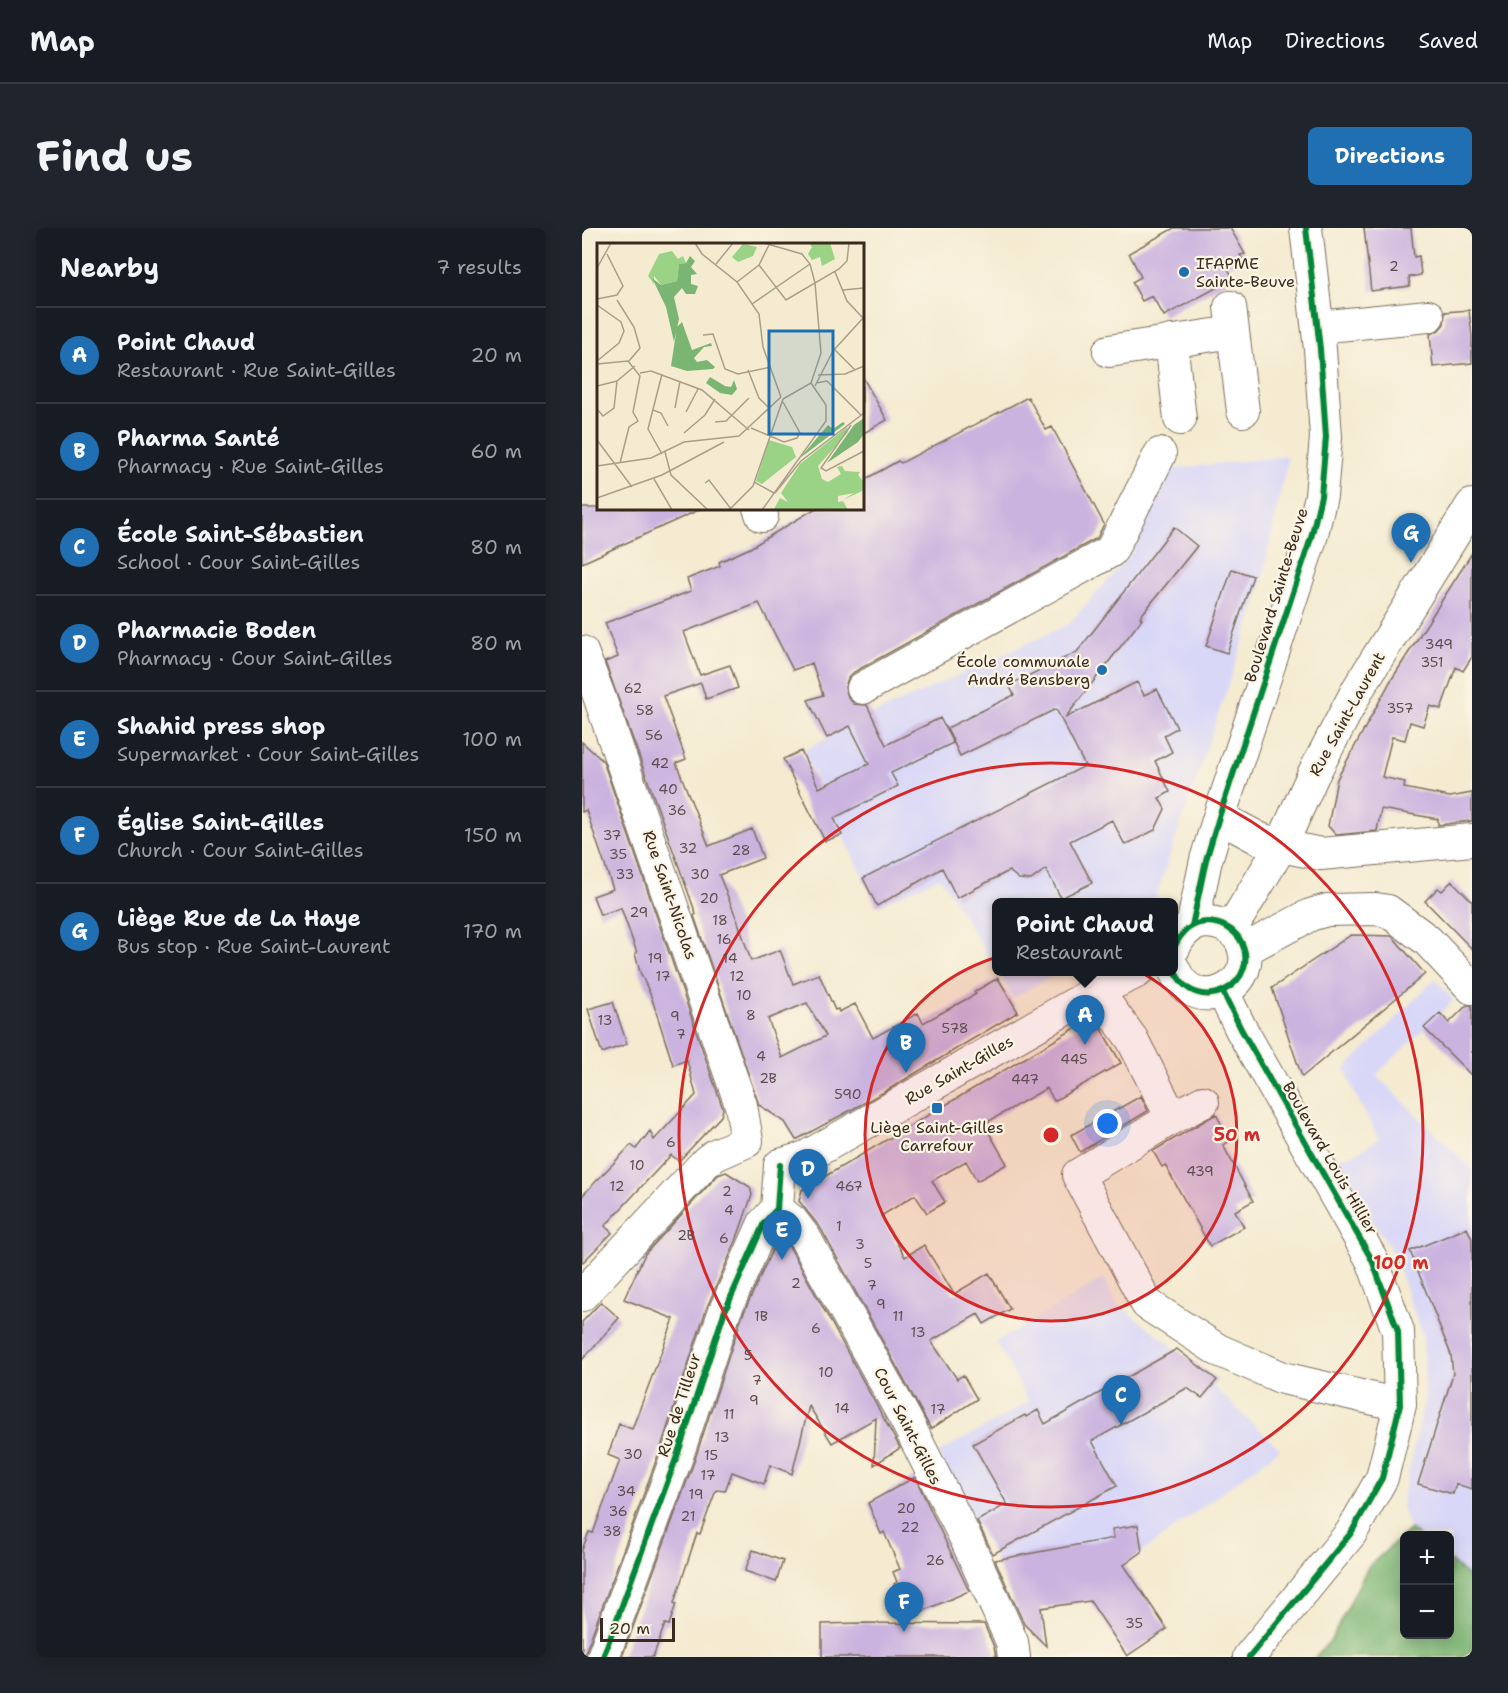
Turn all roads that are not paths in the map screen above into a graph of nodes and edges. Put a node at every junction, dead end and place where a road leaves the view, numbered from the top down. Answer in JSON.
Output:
{"nodes":[{"id":1,"x":1306,"y":228,"type":"edge"},
{"id":2,"x":1428,"y":316,"type":"dead end"},
{"id":3,"x":1318,"y":327,"type":"junction"},
{"id":4,"x":1171,"y":342,"type":"junction"},
{"id":5,"x":1109,"y":351,"type":"dead end"},
{"id":6,"x":1243,"y":411,"type":"dead end"},
{"id":7,"x":1180,"y":419,"type":"dead end"},
{"id":8,"x":1160,"y":454,"type":"dead end"},
{"id":9,"x":1472,"y":505,"type":"edge"},
{"id":10,"x":582,"y":652,"type":"edge"},
{"id":11,"x":863,"y":688,"type":"dead end"},
{"id":12,"x":595,"y":723,"type":"edge"},
{"id":13,"x":1219,"y":817,"type":"junction"},
{"id":14,"x":1472,"y":840,"type":"edge"},
{"id":15,"x":1281,"y":846,"type":"junction"},
{"id":16,"x":1183,"y":937,"type":"edge"},
{"id":17,"x":1238,"y":940,"type":"junction"},
{"id":18,"x":1129,"y":976,"type":"edge"},
{"id":19,"x":1176,"y":976,"type":"edge"},
{"id":20,"x":1472,"y":988,"type":"edge"},
{"id":21,"x":1097,"y":991,"type":"junction"},
{"id":22,"x":1223,"y":992,"type":"junction"},
{"id":23,"x":1203,"y":1102,"type":"dead end"},
{"id":24,"x":1172,"y":1118,"type":"junction"},
{"id":25,"x":747,"y":1141,"type":"junction"},
{"id":26,"x":780,"y":1165,"type":"junction"},
{"id":27,"x":777,"y":1209,"type":"junction"},
{"id":28,"x":582,"y":1295,"type":"edge"},
{"id":29,"x":1400,"y":1405,"type":"junction"},
{"id":30,"x":603,"y":1657,"type":"edge"},
{"id":31,"x":1014,"y":1657,"type":"edge"},
{"id":32,"x":1249,"y":1657,"type":"edge"}],
"edges":[{"from":1,"to":3,"type":"street","name":"Boulevard Sainte-Beuve"},
{"from":2,"to":3,"type":"street"},
{"from":3,"to":13,"type":"street","name":"Boulevard Sainte-Beuve"},
{"from":4,"to":5,"type":"street"},
{"from":4,"to":6,"type":"street"},
{"from":4,"to":7,"type":"street"},
{"from":8,"to":11,"type":"street"},
{"from":9,"to":15,"type":"street","name":"Rue Saint-Laurent"},
{"from":10,"to":12,"type":"street","name":"Rue Saint-Nicolas"},
{"from":12,"to":25,"type":"street","name":"Rue Saint-Nicolas"},
{"from":13,"to":15,"type":"street"},
{"from":13,"to":16,"type":"street","name":"Boulevard Sainte-Beuve"},
{"from":14,"to":15,"type":"street"},
{"from":15,"to":17,"type":"street","name":"Rue Saint-Laurent"},
{"from":16,"to":17,"type":"street"},
{"from":17,"to":20,"type":"street"},
{"from":17,"to":22,"type":"street"},
{"from":18,"to":21,"type":"street","name":"Rue Saint-Gilles"},
{"from":19,"to":22,"type":"street"},
{"from":21,"to":24,"type":"street"},
{"from":21,"to":26,"type":"street","name":"Rue Saint-Gilles"},
{"from":22,"to":29,"type":"street","name":"Boulevard Louis Hillier"},
{"from":23,"to":24,"type":"street"},
{"from":24,"to":29,"type":"street"},
{"from":25,"to":26,"type":"street"},
{"from":25,"to":28,"type":"street"},
{"from":26,"to":27,"type":"street"},
{"from":27,"to":30,"type":"street","name":"Rue de Tilleur"},
{"from":27,"to":31,"type":"street","name":"Cour Saint-Gilles"},
{"from":29,"to":32,"type":"street","name":"Boulevard Louis Hillier"}]}
